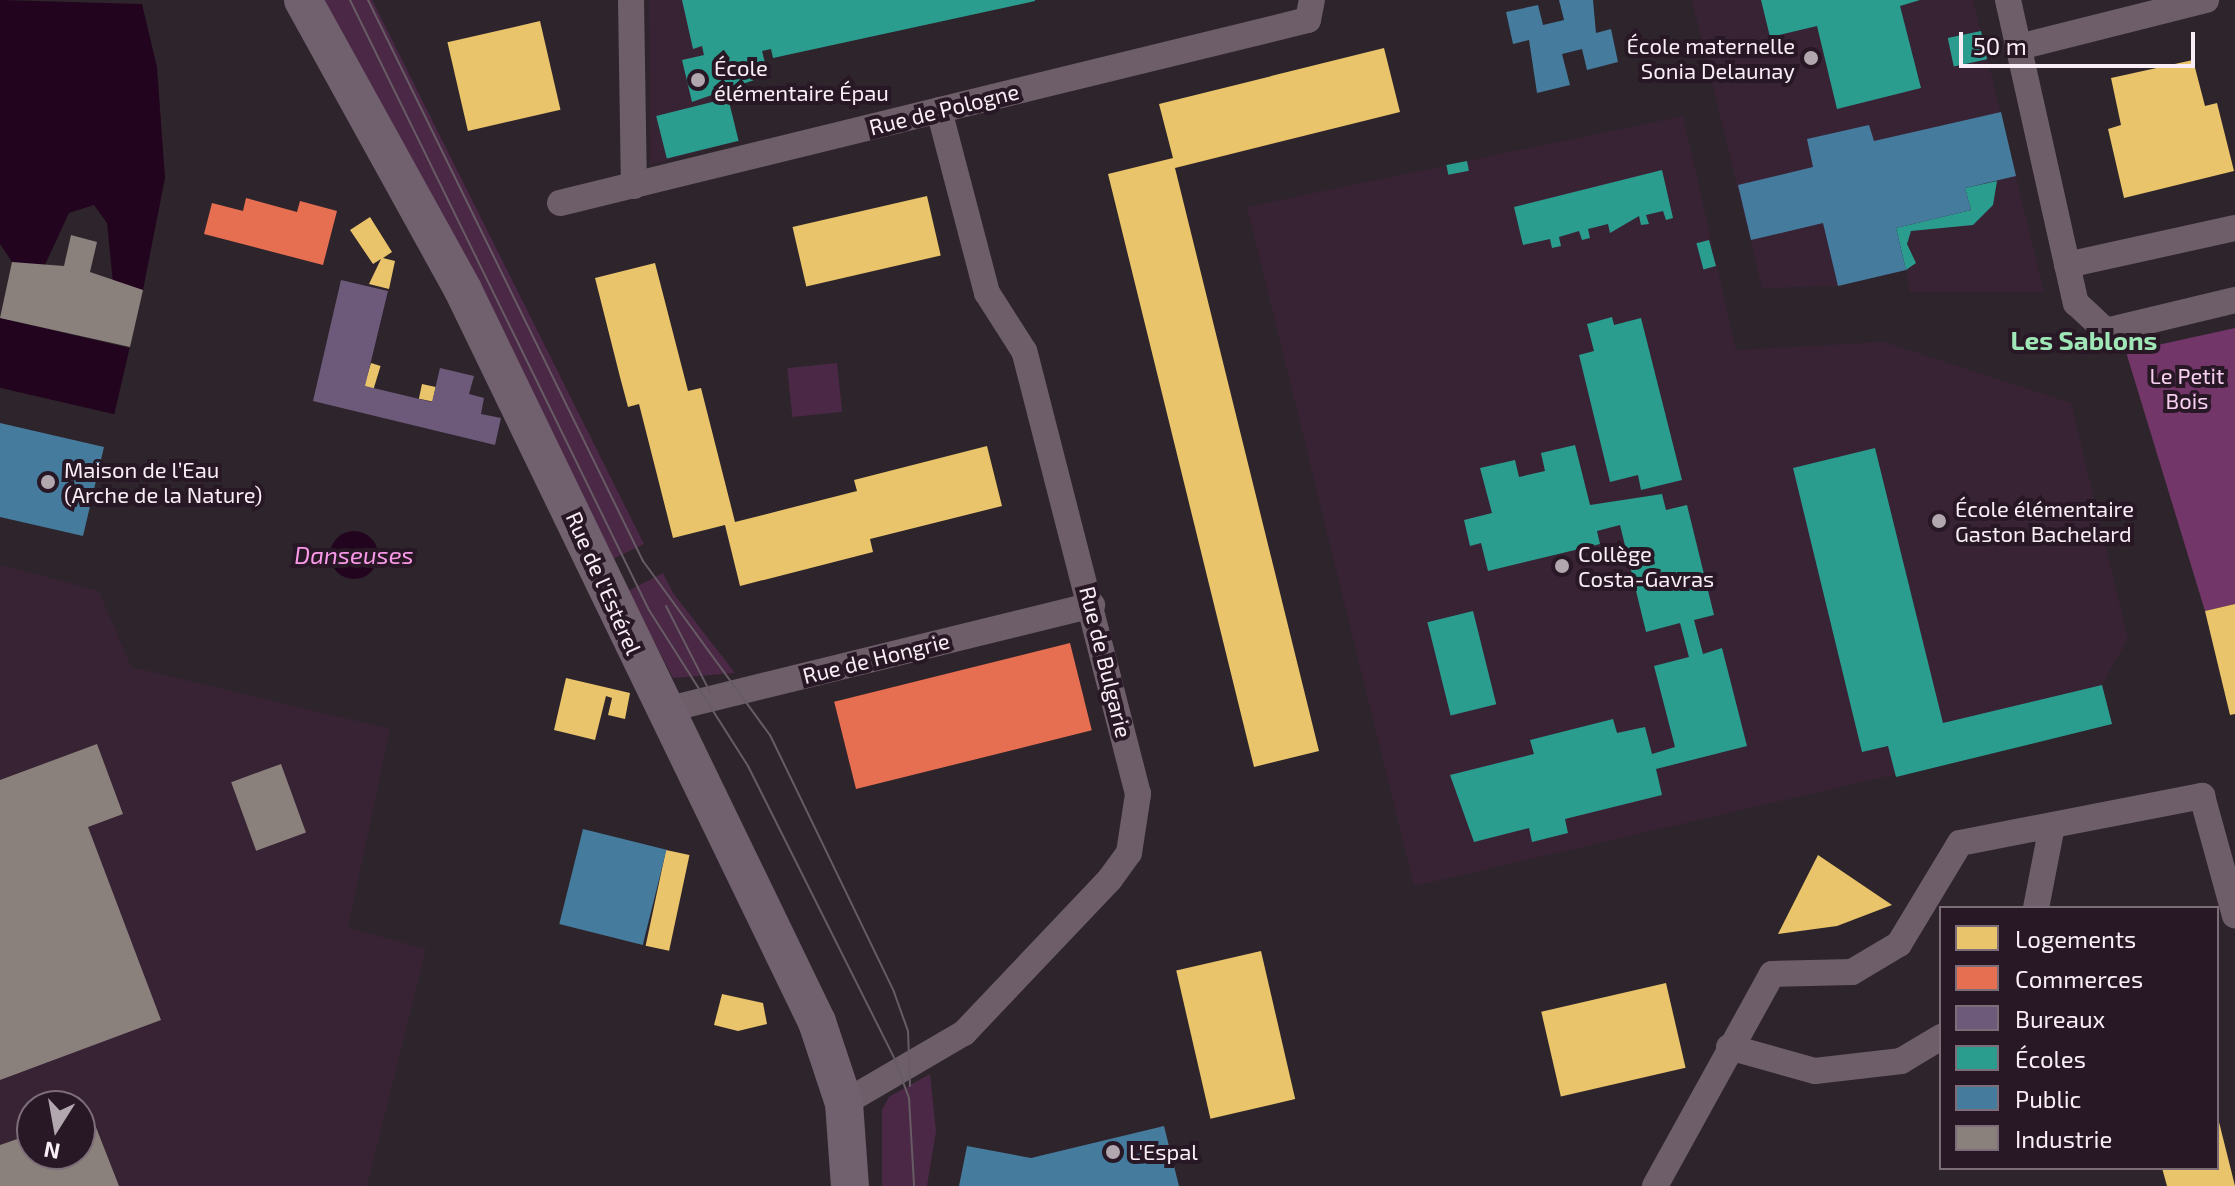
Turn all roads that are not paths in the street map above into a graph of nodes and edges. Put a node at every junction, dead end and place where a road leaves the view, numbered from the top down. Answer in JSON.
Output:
{"nodes":[{"id":1,"x":303,"y":0,"type":"edge"},
{"id":2,"x":631,"y":0,"type":"edge"},
{"id":3,"x":1312,"y":0,"type":"edge"},
{"id":4,"x":2008,"y":0,"type":"edge"},
{"id":5,"x":2206,"y":0,"type":"edge"},
{"id":6,"x":2019,"y":47,"type":"junction"},
{"id":7,"x":939,"y":110,"type":"junction"},
{"id":8,"x":634,"y":186,"type":"junction"},
{"id":9,"x":560,"y":203,"type":"dead end"},
{"id":10,"x":2235,"y":228,"type":"edge"},
{"id":11,"x":2067,"y":265,"type":"junction"},
{"id":12,"x":2235,"y":300,"type":"edge"},
{"id":13,"x":1092,"y":605,"type":"junction"},
{"id":14,"x":661,"y":711,"type":"junction"},
{"id":15,"x":2052,"y":826,"type":"junction"},
{"id":16,"x":2036,"y":906,"type":"edge"},
{"id":17,"x":2235,"y":916,"type":"edge"},
{"id":18,"x":1939,"y":1038,"type":"edge"},
{"id":19,"x":1729,"y":1047,"type":"junction"},
{"id":20,"x":844,"y":1103,"type":"junction"},
{"id":21,"x":850,"y":1186,"type":"edge"},
{"id":22,"x":1655,"y":1186,"type":"edge"}],
"edges":[{"from":1,"to":14,"type":"street","name":"Rue de l'Estérel"},
{"from":2,"to":8,"type":"street"},
{"from":3,"to":7,"type":"street","name":"Rue de Pologne"},
{"from":4,"to":6,"type":"street"},
{"from":5,"to":6,"type":"street"},
{"from":6,"to":11,"type":"street"},
{"from":7,"to":8,"type":"street","name":"Rue de Pologne"},
{"from":7,"to":13,"type":"street","name":"Rue de Bulgarie"},
{"from":8,"to":9,"type":"street","name":"Rue de Pologne"},
{"from":10,"to":11,"type":"street"},
{"from":11,"to":12,"type":"street"},
{"from":13,"to":14,"type":"street","name":"Rue de Hongrie"},
{"from":13,"to":20,"type":"street","name":"Rue de Bulgarie"},
{"from":14,"to":20,"type":"street","name":"Rue de l'Estérel"},
{"from":15,"to":16,"type":"street"},
{"from":15,"to":17,"type":"street"},
{"from":15,"to":19,"type":"street"},
{"from":18,"to":19,"type":"street"},
{"from":19,"to":22,"type":"street"},
{"from":20,"to":21,"type":"street","name":"Rue de l'Estérel"}]}
